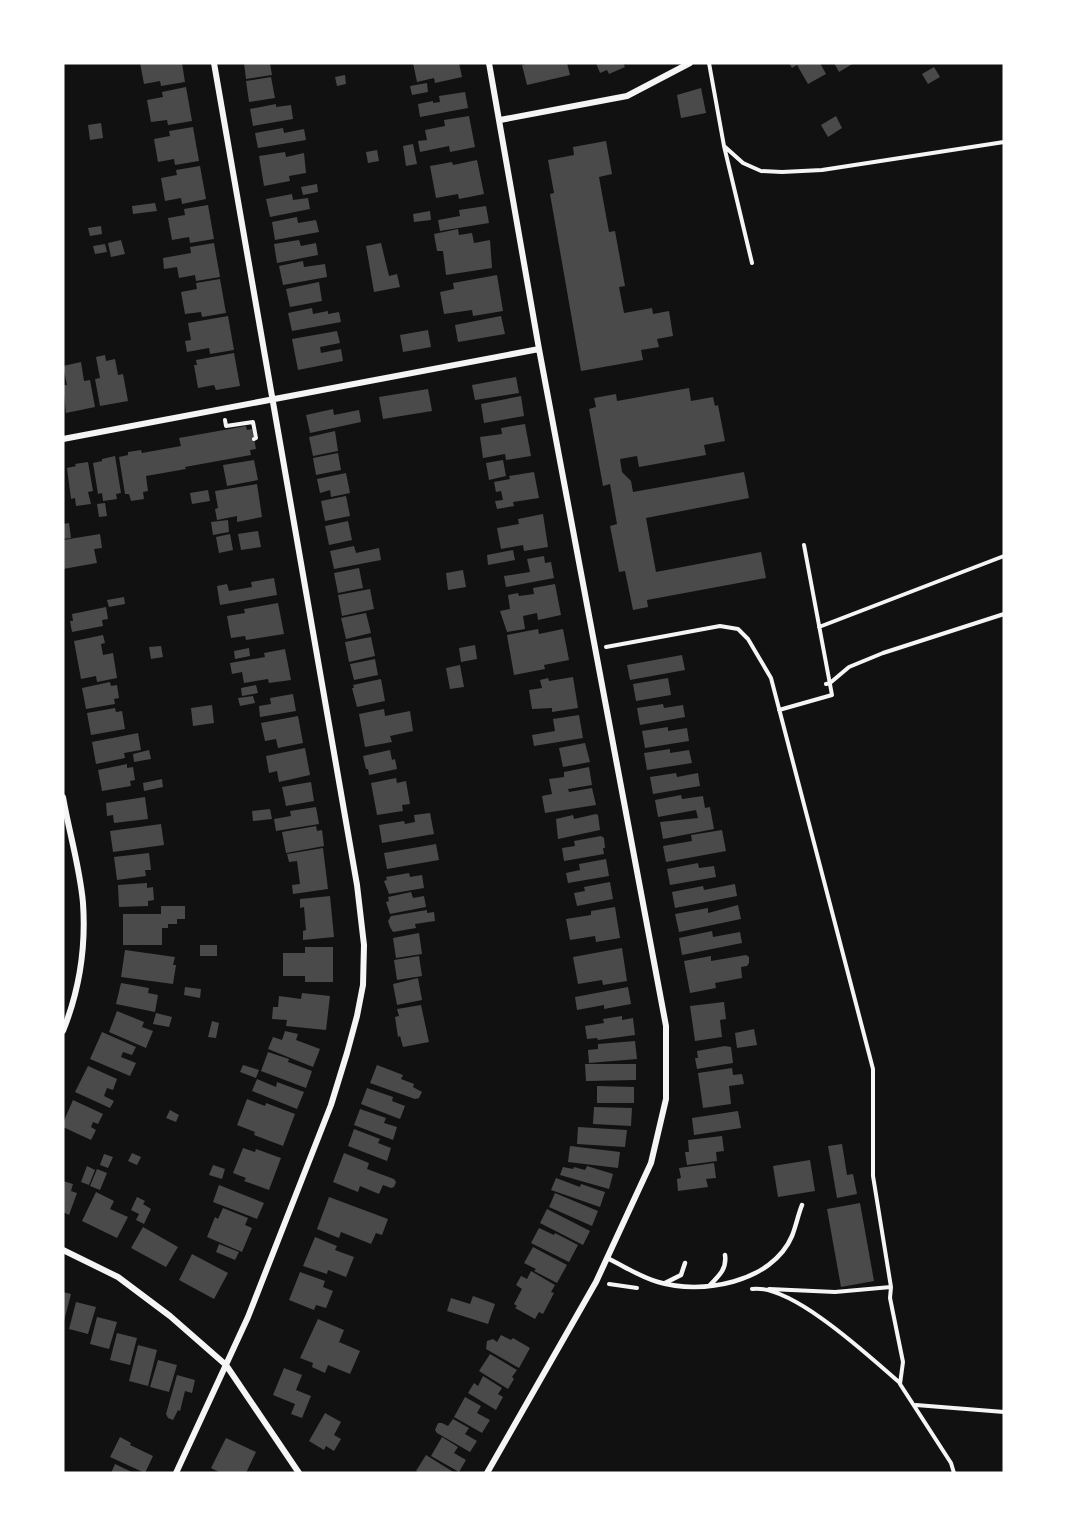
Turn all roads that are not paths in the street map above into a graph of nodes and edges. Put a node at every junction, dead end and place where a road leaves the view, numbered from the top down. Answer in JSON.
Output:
{"nodes":[{"id":1,"x":214,"y":63,"type":"edge"},
{"id":2,"x":489,"y":63,"type":"edge"},
{"id":3,"x":690,"y":63,"type":"edge"},
{"id":4,"x":500,"y":120,"type":"junction"},
{"id":5,"x":539,"y":349,"type":"junction"},
{"id":6,"x":272,"y":399,"type":"junction"},
{"id":7,"x":63,"y":439,"type":"edge"},
{"id":8,"x":63,"y":797,"type":"edge"},
{"id":9,"x":63,"y":1031,"type":"edge"},
{"id":10,"x":802,"y":1204,"type":"dead end"},
{"id":11,"x":63,"y":1250,"type":"edge"},
{"id":12,"x":726,"y":1255,"type":"dead end"},
{"id":13,"x":607,"y":1258,"type":"junction"},
{"id":14,"x":685,"y":1263,"type":"dead end"},
{"id":15,"x":665,"y":1283,"type":"junction"},
{"id":16,"x":709,"y":1286,"type":"junction"},
{"id":17,"x":226,"y":1365,"type":"junction"},
{"id":18,"x":176,"y":1473,"type":"edge"},
{"id":19,"x":299,"y":1473,"type":"edge"},
{"id":20,"x":487,"y":1473,"type":"edge"}],
"edges":[{"from":1,"to":6,"type":"street"},
{"from":2,"to":4,"type":"street"},
{"from":3,"to":4,"type":"street"},
{"from":4,"to":5,"type":"street"},
{"from":5,"to":6,"type":"street"},
{"from":5,"to":13,"type":"street"},
{"from":6,"to":7,"type":"street"},
{"from":6,"to":17,"type":"street"},
{"from":8,"to":9,"type":"street"},
{"from":10,"to":16,"type":"lane"},
{"from":11,"to":17,"type":"street"},
{"from":12,"to":16,"type":"lane"},
{"from":13,"to":15,"type":"lane"},
{"from":13,"to":20,"type":"street"},
{"from":14,"to":15,"type":"lane"},
{"from":15,"to":16,"type":"lane"},
{"from":17,"to":18,"type":"street"},
{"from":17,"to":19,"type":"street"}]}
